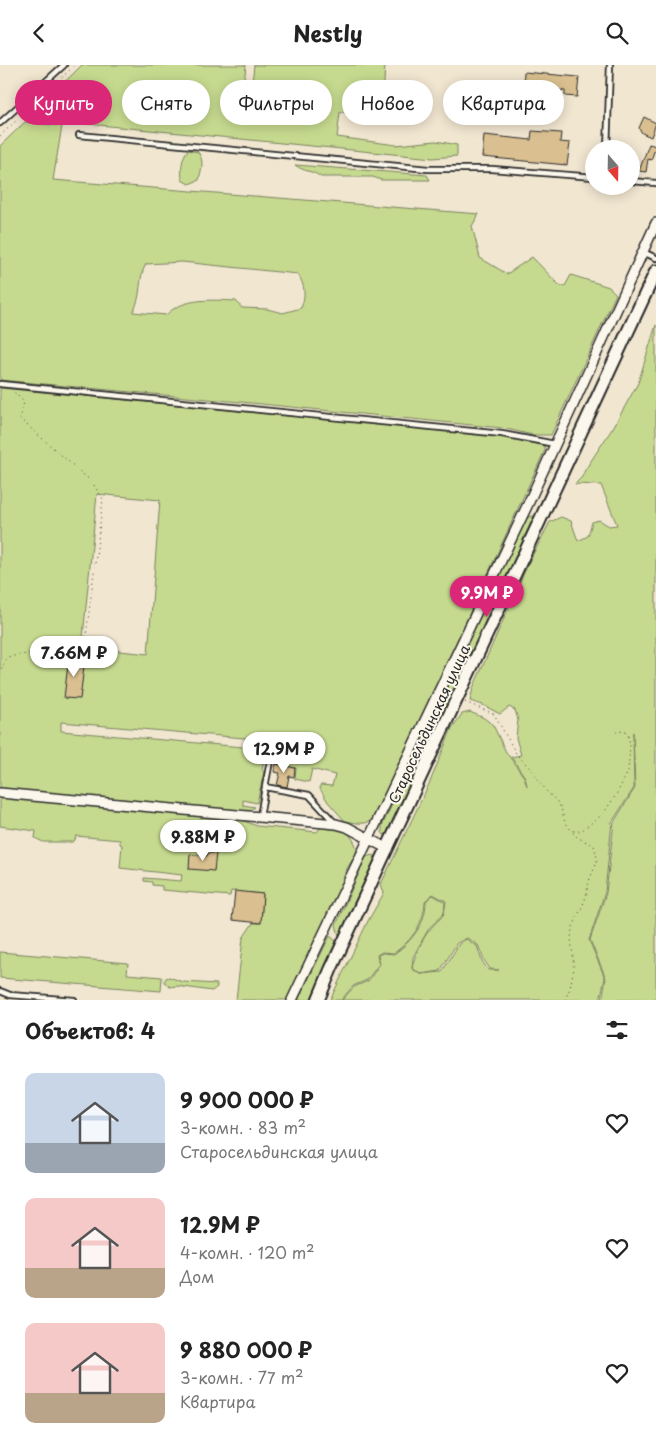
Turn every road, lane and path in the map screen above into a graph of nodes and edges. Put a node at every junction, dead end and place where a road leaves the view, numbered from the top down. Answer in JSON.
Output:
{"nodes":[{"id":1,"x":64,"y":65,"type":"edge"},
{"id":2,"x":76,"y":65,"type":"edge"},
{"id":3,"x":610,"y":65,"type":"edge"},
{"id":4,"x":0,"y":123,"type":"edge"},
{"id":5,"x":79,"y":135,"type":"dead end"},
{"id":6,"x":0,"y":136,"type":"edge"},
{"id":7,"x":607,"y":140,"type":"edge"},
{"id":8,"x":585,"y":176,"type":"edge"},
{"id":9,"x":640,"y":182,"type":"edge"},
{"id":10,"x":656,"y":183,"type":"edge"},
{"id":11,"x":656,"y":223,"type":"edge"},
{"id":12,"x":643,"y":252,"type":"junction"},
{"id":13,"x":656,"y":258,"type":"edge"},
{"id":14,"x":656,"y":271,"type":"edge"},
{"id":15,"x":3,"y":384,"type":"edge"},
{"id":16,"x":555,"y":444,"type":"junction"},
{"id":17,"x":0,"y":674,"type":"edge"},
{"id":18,"x":458,"y":699,"type":"junction"},
{"id":19,"x":616,"y":732,"type":"dead end"},
{"id":20,"x":258,"y":753,"type":"dead end"},
{"id":21,"x":265,"y":787,"type":"junction"},
{"id":22,"x":0,"y":793,"type":"edge"},
{"id":23,"x":260,"y":817,"type":"junction"},
{"id":24,"x":336,"y":824,"type":"junction"},
{"id":25,"x":572,"y":831,"type":"junction"},
{"id":26,"x":369,"y":838,"type":"junction"},
{"id":27,"x":388,"y":849,"type":"junction"},
{"id":28,"x":0,"y":991,"type":"edge"},
{"id":29,"x":74,"y":1000,"type":"edge"},
{"id":30,"x":292,"y":1000,"type":"edge"},
{"id":31,"x":318,"y":1000,"type":"edge"},
{"id":32,"x":565,"y":1000,"type":"edge"}],
"edges":[{"from":1,"to":4,"type":"lane"},
{"from":2,"to":6,"type":"path"},
{"from":3,"to":7,"type":"lane"},
{"from":5,"to":8,"type":"lane"},
{"from":9,"to":10,"type":"lane"},
{"from":11,"to":12,"type":"street"},
{"from":12,"to":13,"type":"lane"},
{"from":12,"to":16,"type":"street"},
{"from":14,"to":18,"type":"main road","name":"Старосельдинская улица"},
{"from":15,"to":16,"type":"lane"},
{"from":15,"to":17,"type":"path"},
{"from":16,"to":26,"type":"street"},
{"from":18,"to":25,"type":"path"},
{"from":18,"to":27,"type":"main road","name":"Старосельдинская улица"},
{"from":19,"to":25,"type":"path"},
{"from":20,"to":21,"type":"lane"},
{"from":21,"to":23,"type":"lane"},
{"from":21,"to":24,"type":"lane"},
{"from":22,"to":23,"type":"street"},
{"from":23,"to":24,"type":"street"},
{"from":24,"to":26,"type":"street"},
{"from":25,"to":32,"type":"path"},
{"from":26,"to":27,"type":"street"},
{"from":26,"to":30,"type":"street"},
{"from":27,"to":31,"type":"main road","name":"Старосельдинская улица"},
{"from":28,"to":29,"type":"lane"}]}
